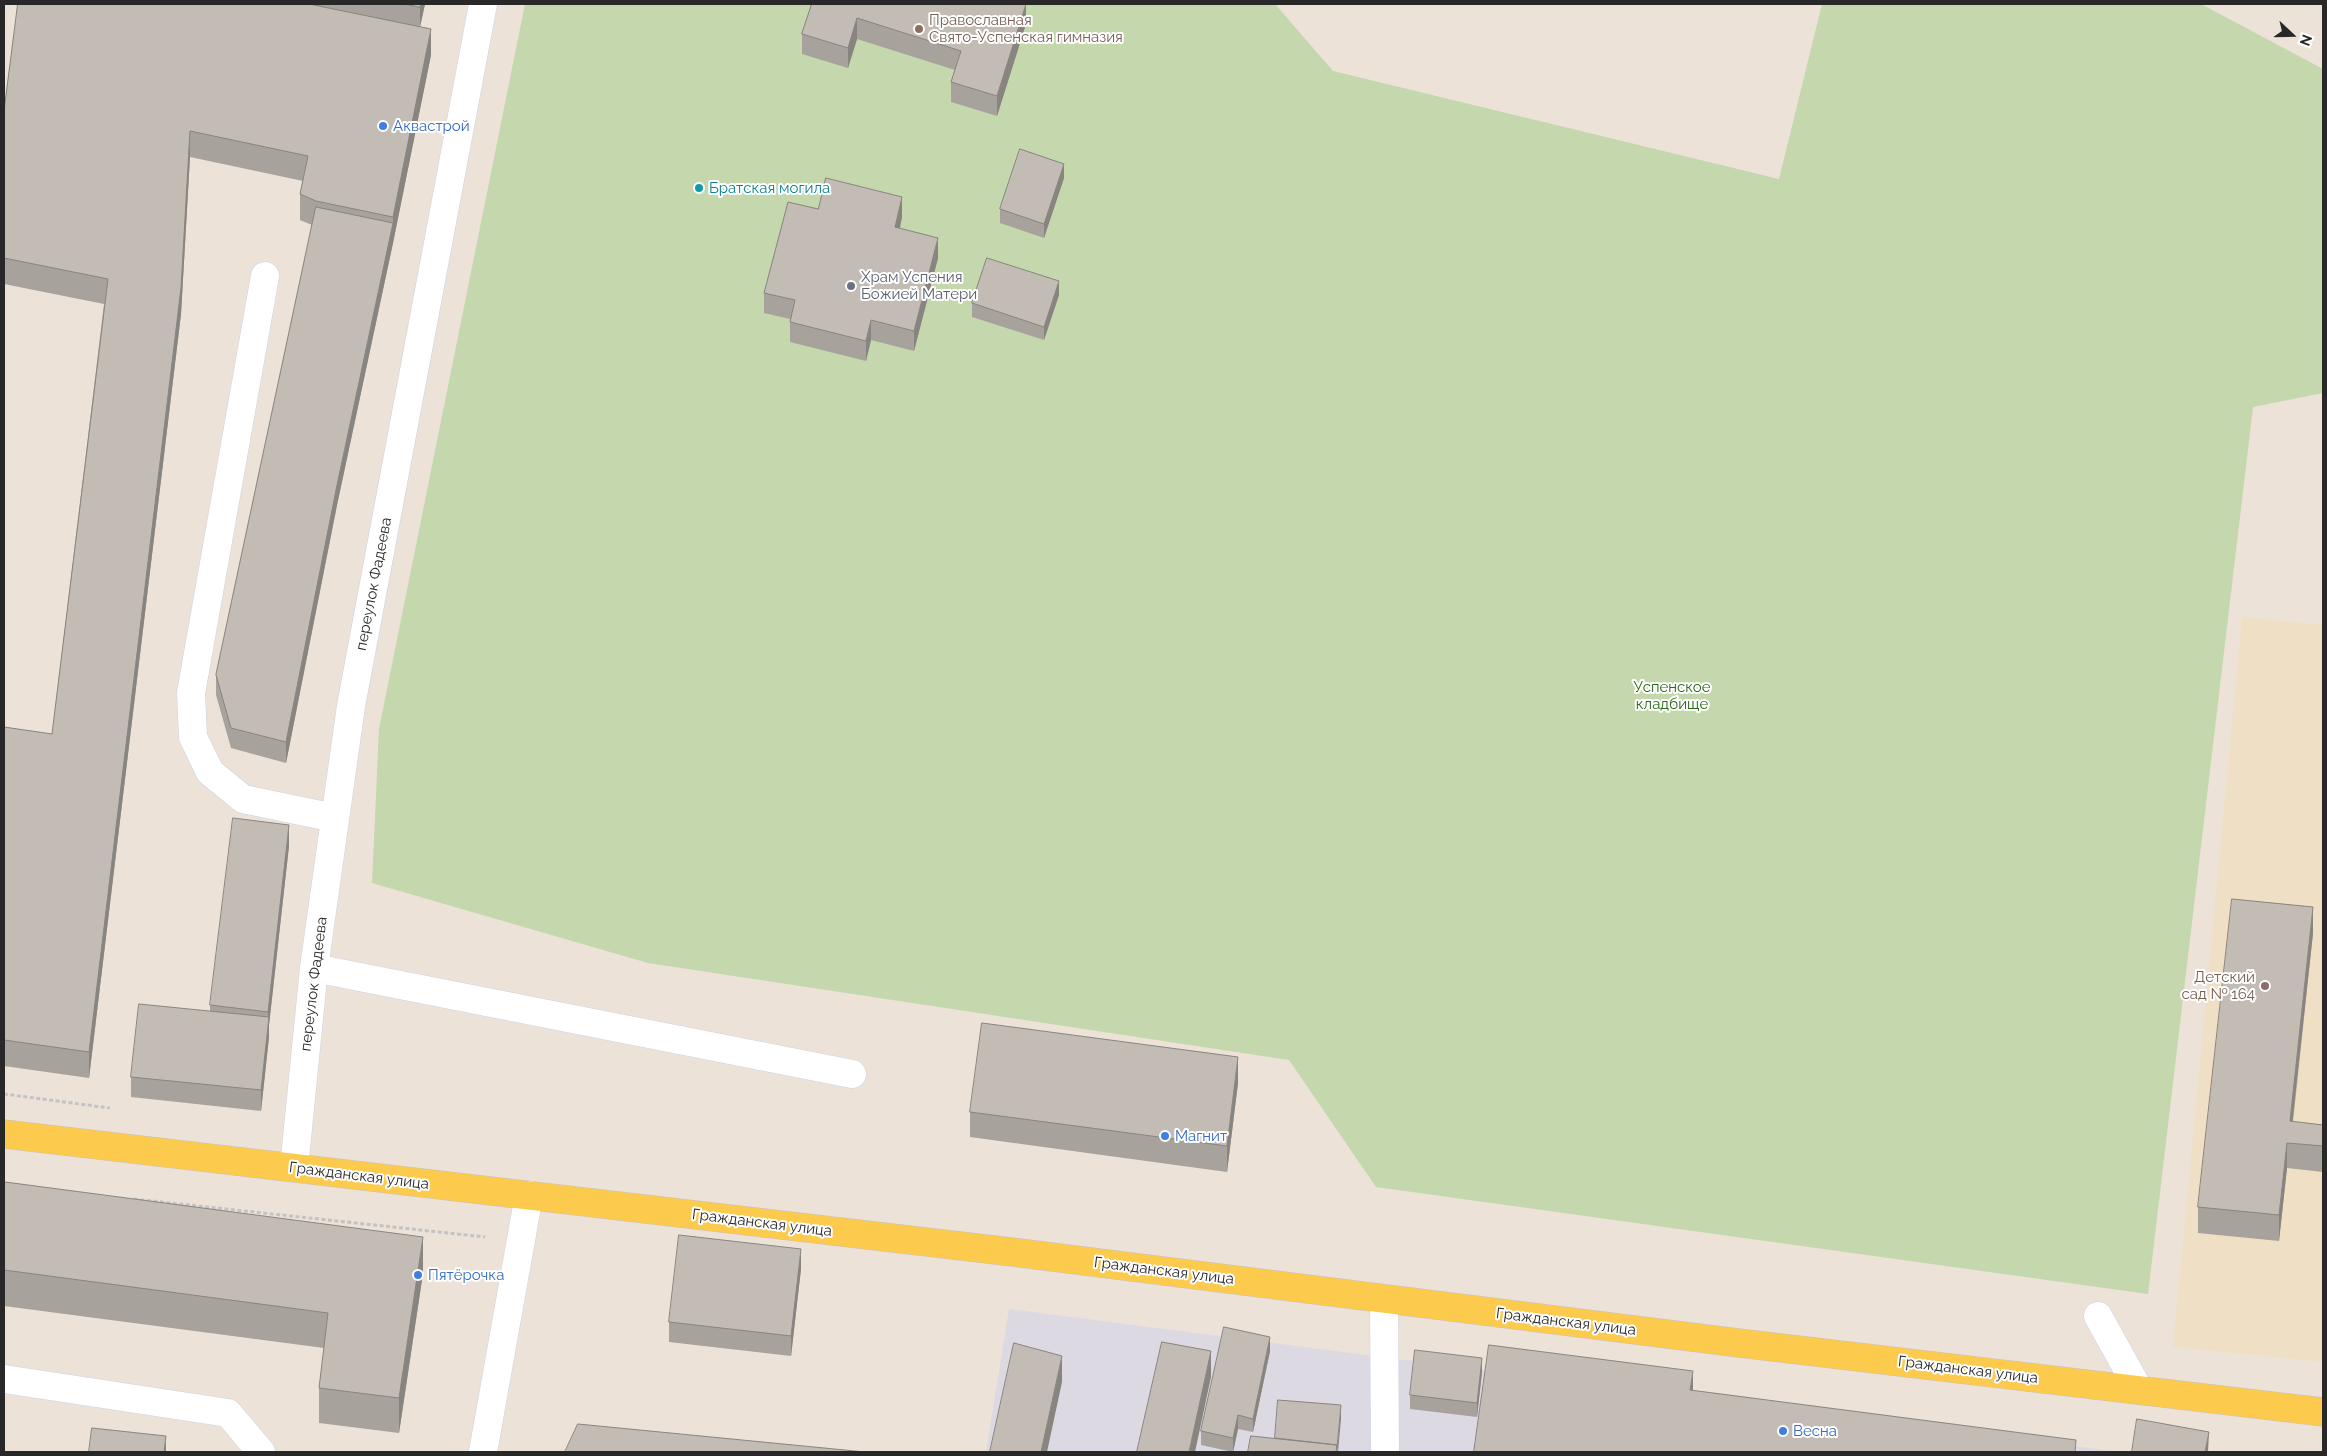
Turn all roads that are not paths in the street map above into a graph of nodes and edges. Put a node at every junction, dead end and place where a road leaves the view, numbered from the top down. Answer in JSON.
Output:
{"nodes":[{"id":1,"x":483,"y":4,"type":"edge"},
{"id":2,"x":265,"y":276,"type":"dead end"},
{"id":3,"x":335,"y":818,"type":"junction"},
{"id":4,"x":314,"y":968,"type":"junction"},
{"id":5,"x":852,"y":1074,"type":"dead end"},
{"id":6,"x":4,"y":1134,"type":"edge"},
{"id":7,"x":294,"y":1168,"type":"junction"},
{"id":8,"x":528,"y":1195,"type":"junction"},
{"id":9,"x":1384,"y":1299,"type":"junction"},
{"id":10,"x":2098,"y":1316,"type":"dead end"},
{"id":11,"x":4,"y":1380,"type":"edge"},
{"id":12,"x":2139,"y":1390,"type":"junction"},
{"id":13,"x":2323,"y":1412,"type":"edge"},
{"id":14,"x":261,"y":1452,"type":"edge"},
{"id":15,"x":483,"y":1452,"type":"edge"},
{"id":16,"x":1385,"y":1452,"type":"edge"}],
"edges":[{"from":1,"to":3,"type":"street","name":"переулок Фадеева"},
{"from":2,"to":3,"type":"street"},
{"from":3,"to":4,"type":"street","name":"переулок Фадеева"},
{"from":4,"to":5,"type":"street"},
{"from":4,"to":7,"type":"street","name":"переулок Фадеева"},
{"from":6,"to":7,"type":"main road","name":"Гражданская улица"},
{"from":7,"to":8,"type":"main road","name":"Гражданская улица"},
{"from":8,"to":9,"type":"main road","name":"Гражданская улица"},
{"from":8,"to":15,"type":"street"},
{"from":9,"to":12,"type":"main road","name":"Гражданская улица"},
{"from":9,"to":16,"type":"street"},
{"from":10,"to":12,"type":"street"},
{"from":11,"to":14,"type":"street"},
{"from":12,"to":13,"type":"main road","name":"Гражданская улица"}]}
